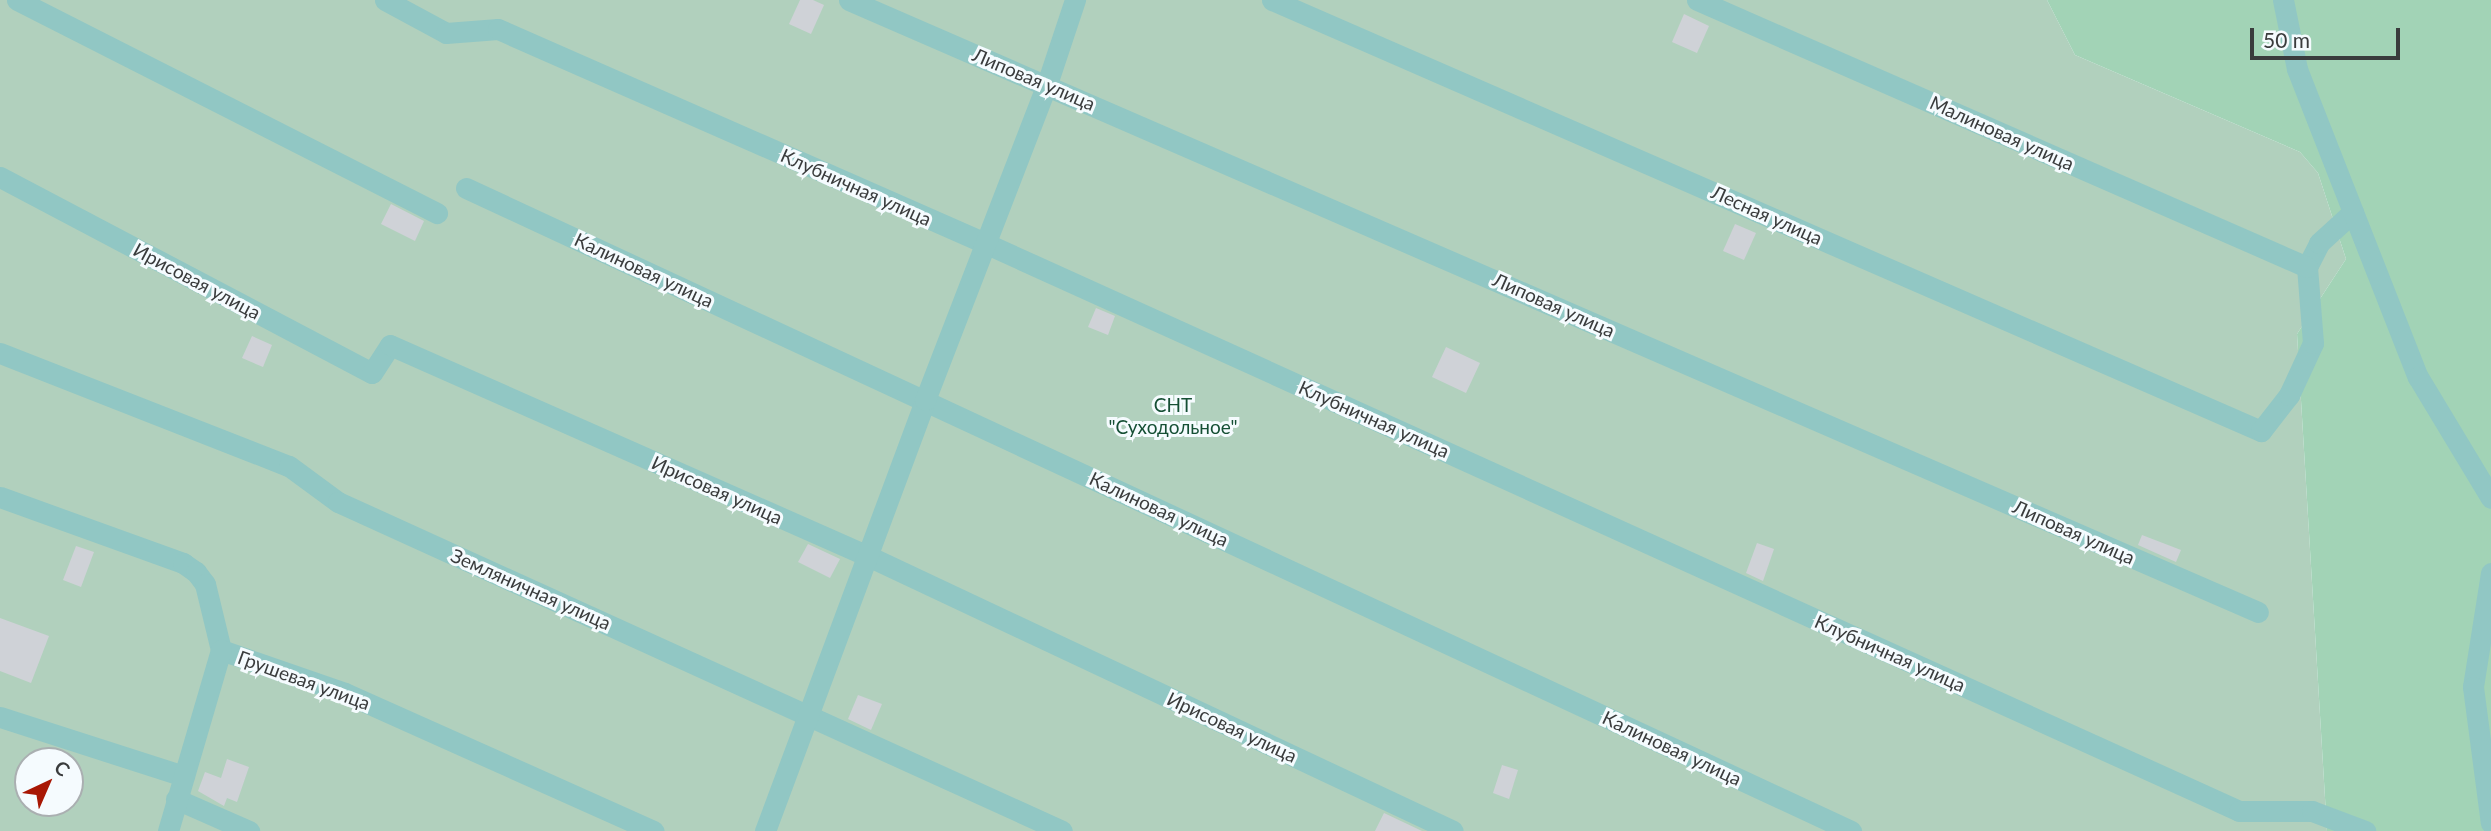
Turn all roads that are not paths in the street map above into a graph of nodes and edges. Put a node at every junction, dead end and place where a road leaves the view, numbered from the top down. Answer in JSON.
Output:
{"nodes":[{"id":1,"x":17,"y":0,"type":"edge"},
{"id":2,"x":385,"y":0,"type":"edge"},
{"id":3,"x":849,"y":0,"type":"edge"},
{"id":4,"x":1075,"y":0,"type":"edge"},
{"id":5,"x":1272,"y":0,"type":"edge"},
{"id":6,"x":1697,"y":0,"type":"edge"},
{"id":7,"x":2283,"y":0,"type":"edge"},
{"id":8,"x":1047,"y":84,"type":"junction"},
{"id":9,"x":0,"y":177,"type":"edge"},
{"id":10,"x":466,"y":188,"type":"dead end"},
{"id":11,"x":2353,"y":212,"type":"junction"},
{"id":12,"x":437,"y":213,"type":"dead end"},
{"id":13,"x":987,"y":244,"type":"junction"},
{"id":14,"x":2307,"y":267,"type":"junction"},
{"id":15,"x":0,"y":353,"type":"edge"},
{"id":16,"x":925,"y":400,"type":"junction"},
{"id":17,"x":0,"y":498,"type":"edge"},
{"id":18,"x":2491,"y":498,"type":"edge"},
{"id":19,"x":868,"y":556,"type":"junction"},
{"id":20,"x":2491,"y":573,"type":"edge"},
{"id":21,"x":2258,"y":612,"type":"dead end"},
{"id":22,"x":221,"y":650,"type":"junction"},
{"id":23,"x":810,"y":714,"type":"junction"},
{"id":24,"x":0,"y":717,"type":"edge"},
{"id":25,"x":184,"y":776,"type":"junction"},
{"id":26,"x":176,"y":799,"type":"junction"},
{"id":27,"x":2491,"y":823,"type":"edge"},
{"id":28,"x":168,"y":831,"type":"edge"},
{"id":29,"x":249,"y":831,"type":"edge"},
{"id":30,"x":653,"y":831,"type":"edge"},
{"id":31,"x":765,"y":831,"type":"edge"},
{"id":32,"x":1062,"y":831,"type":"edge"},
{"id":33,"x":1453,"y":831,"type":"edge"},
{"id":34,"x":1851,"y":831,"type":"edge"},
{"id":35,"x":2365,"y":831,"type":"edge"}],
"edges":[{"from":1,"to":12,"type":"street"},
{"from":2,"to":13,"type":"street","name":"Клубничная улица"},
{"from":3,"to":8,"type":"street","name":"Липовая улица"},
{"from":4,"to":8,"type":"street"},
{"from":5,"to":14,"type":"street","name":"Лесная улица"},
{"from":6,"to":14,"type":"street","name":"Малиновая улица"},
{"from":7,"to":11,"type":"street"},
{"from":8,"to":13,"type":"street"},
{"from":8,"to":21,"type":"street","name":"Липовая улица"},
{"from":9,"to":19,"type":"street","name":"Ирисовая улица"},
{"from":10,"to":16,"type":"street","name":"Калиновая улица"},
{"from":11,"to":14,"type":"street"},
{"from":11,"to":18,"type":"street"},
{"from":13,"to":16,"type":"street"},
{"from":13,"to":35,"type":"street","name":"Клубничная улица"},
{"from":15,"to":23,"type":"street","name":"Земляничная улица"},
{"from":16,"to":19,"type":"street"},
{"from":16,"to":34,"type":"street","name":"Калиновая улица"},
{"from":17,"to":22,"type":"street","name":"Грушевая улица"},
{"from":19,"to":23,"type":"street"},
{"from":19,"to":33,"type":"street","name":"Ирисовая улица"},
{"from":20,"to":27,"type":"street"},
{"from":22,"to":25,"type":"street"},
{"from":22,"to":30,"type":"street","name":"Грушевая улица"},
{"from":23,"to":31,"type":"street"},
{"from":23,"to":32,"type":"street","name":"Земляничная улица"},
{"from":24,"to":25,"type":"street"},
{"from":25,"to":26,"type":"street"},
{"from":26,"to":28,"type":"street"},
{"from":26,"to":29,"type":"street"}]}
